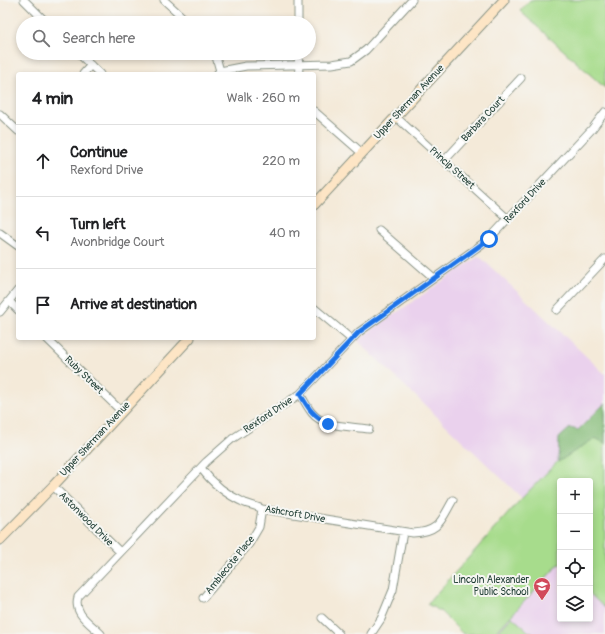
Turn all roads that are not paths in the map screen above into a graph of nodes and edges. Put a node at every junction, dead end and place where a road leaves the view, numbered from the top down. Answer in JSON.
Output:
{"nodes":[{"id":1,"x":24,"y":0,"type":"edge"},
{"id":2,"x":164,"y":0,"type":"edge"},
{"id":3,"x":298,"y":0,"type":"edge"},
{"id":4,"x":412,"y":0,"type":"edge"},
{"id":5,"x":504,"y":0,"type":"edge"},
{"id":6,"x":40,"y":16,"type":"edge"},
{"id":7,"x":181,"y":16,"type":"edge"},
{"id":8,"x":298,"y":16,"type":"edge"},
{"id":9,"x":86,"y":60,"type":"edge"},
{"id":10,"x":216,"y":60,"type":"edge"},
{"id":11,"x":298,"y":60,"type":"edge"},
{"id":12,"x":91,"y":65,"type":"junction"},
{"id":13,"x":298,"y":65,"type":"junction"},
{"id":14,"x":85,"y":72,"type":"edge"},
{"id":15,"x":98,"y":72,"type":"edge"},
{"id":16,"x":219,"y":72,"type":"edge"},
{"id":17,"x":223,"y":72,"type":"edge"},
{"id":18,"x":299,"y":72,"type":"edge"},
{"id":19,"x":521,"y":78,"type":"dead end"},
{"id":20,"x":605,"y":112,"type":"edge"},
{"id":21,"x":316,"y":113,"type":"edge"},
{"id":22,"x":0,"y":114,"type":"edge"},
{"id":23,"x":396,"y":117,"type":"junction"},
{"id":24,"x":16,"y":129,"type":"edge"},
{"id":25,"x":362,"y":153,"type":"junction"},
{"id":26,"x":444,"y":161,"type":"junction"},
{"id":27,"x":316,"y":203,"type":"edge"},
{"id":28,"x":508,"y":219,"type":"junction"},
{"id":29,"x":379,"y":230,"type":"dead end"},
{"id":30,"x":0,"y":233,"type":"edge"},
{"id":31,"x":16,"y":245,"type":"edge"},
{"id":32,"x":605,"y":259,"type":"edge"},
{"id":33,"x":434,"y":278,"type":"junction"},
{"id":34,"x":16,"y":293,"type":"edge"},
{"id":35,"x":9,"y":302,"type":"junction"},
{"id":36,"x":16,"y":308,"type":"edge"},
{"id":37,"x":316,"y":310,"type":"edge"},
{"id":38,"x":557,"y":310,"type":"dead end"},
{"id":39,"x":0,"y":312,"type":"edge"},
{"id":40,"x":351,"y":339,"type":"junction"},
{"id":41,"x":48,"y":340,"type":"edge"},
{"id":42,"x":188,"y":340,"type":"edge"},
{"id":43,"x":300,"y":394,"type":"junction"},
{"id":44,"x":121,"y":411,"type":"junction"},
{"id":45,"x":369,"y":428,"type":"dead end"},
{"id":46,"x":201,"y":468,"type":"junction"},
{"id":47,"x":52,"y":486,"type":"junction"},
{"id":48,"x":453,"y":500,"type":"dead end"},
{"id":49,"x":262,"y":509,"type":"junction"},
{"id":50,"x":403,"y":532,"type":"junction"},
{"id":51,"x":0,"y":540,"type":"edge"},
{"id":52,"x":120,"y":552,"type":"junction"},
{"id":53,"x":203,"y":598,"type":"dead end"},
{"id":54,"x":322,"y":618,"type":"dead end"},
{"id":55,"x":101,"y":634,"type":"edge"},
{"id":56,"x":339,"y":634,"type":"edge"},
{"id":57,"x":371,"y":634,"type":"edge"}],
"edges":[{"from":1,"to":6,"type":"street"},
{"from":2,"to":7,"type":"street"},
{"from":3,"to":8,"type":"street"},
{"from":4,"to":13,"type":"street"},
{"from":5,"to":23,"type":"main road","name":"Upper Sherman Avenue"},
{"from":9,"to":12,"type":"street"},
{"from":10,"to":16,"type":"street"},
{"from":11,"to":13,"type":"street"},
{"from":12,"to":14,"type":"street"},
{"from":12,"to":15,"type":"street"},
{"from":13,"to":17,"type":"street"},
{"from":13,"to":18,"type":"street"},
{"from":19,"to":26,"type":"street","name":"Barbara Court"},
{"from":20,"to":28,"type":"street","name":"Rexford Drive"},
{"from":21,"to":25,"type":"street"},
{"from":22,"to":24,"type":"street"},
{"from":23,"to":25,"type":"main road","name":"Upper Sherman Avenue"},
{"from":23,"to":26,"type":"street","name":"Princip Street"},
{"from":25,"to":27,"type":"main road","name":"Upper Sherman Avenue"},
{"from":26,"to":28,"type":"street","name":"Princip Street"},
{"from":28,"to":33,"type":"street","name":"Rexford Drive"},
{"from":29,"to":33,"type":"street"},
{"from":30,"to":31,"type":"street"},
{"from":32,"to":38,"type":"street"},
{"from":33,"to":40,"type":"street","name":"Rexford Drive"},
{"from":34,"to":35,"type":"street"},
{"from":35,"to":36,"type":"street"},
{"from":35,"to":39,"type":"street"},
{"from":37,"to":40,"type":"street"},
{"from":40,"to":43,"type":"street","name":"Rexford Drive"},
{"from":41,"to":44,"type":"street","name":"Ruby Street"},
{"from":42,"to":44,"type":"main road","name":"Upper Sherman Avenue"},
{"from":43,"to":45,"type":"street"},
{"from":43,"to":46,"type":"street","name":"Rexford Drive"},
{"from":44,"to":47,"type":"main road","name":"Upper Sherman Avenue"},
{"from":46,"to":49,"type":"street","name":"Ashcroft Drive"},
{"from":46,"to":52,"type":"street","name":"Rexford Drive"},
{"from":47,"to":51,"type":"main road","name":"Upper Sherman Avenue"},
{"from":47,"to":52,"type":"street","name":"Astonwood Drive"},
{"from":48,"to":50,"type":"street","name":"Ashcroft Drive"},
{"from":49,"to":50,"type":"street","name":"Ashcroft Drive"},
{"from":49,"to":53,"type":"street","name":"Amblecote Place"},
{"from":50,"to":57,"type":"street"},
{"from":52,"to":55,"type":"street","name":"Rexford Drive"},
{"from":54,"to":56,"type":"street"}]}
